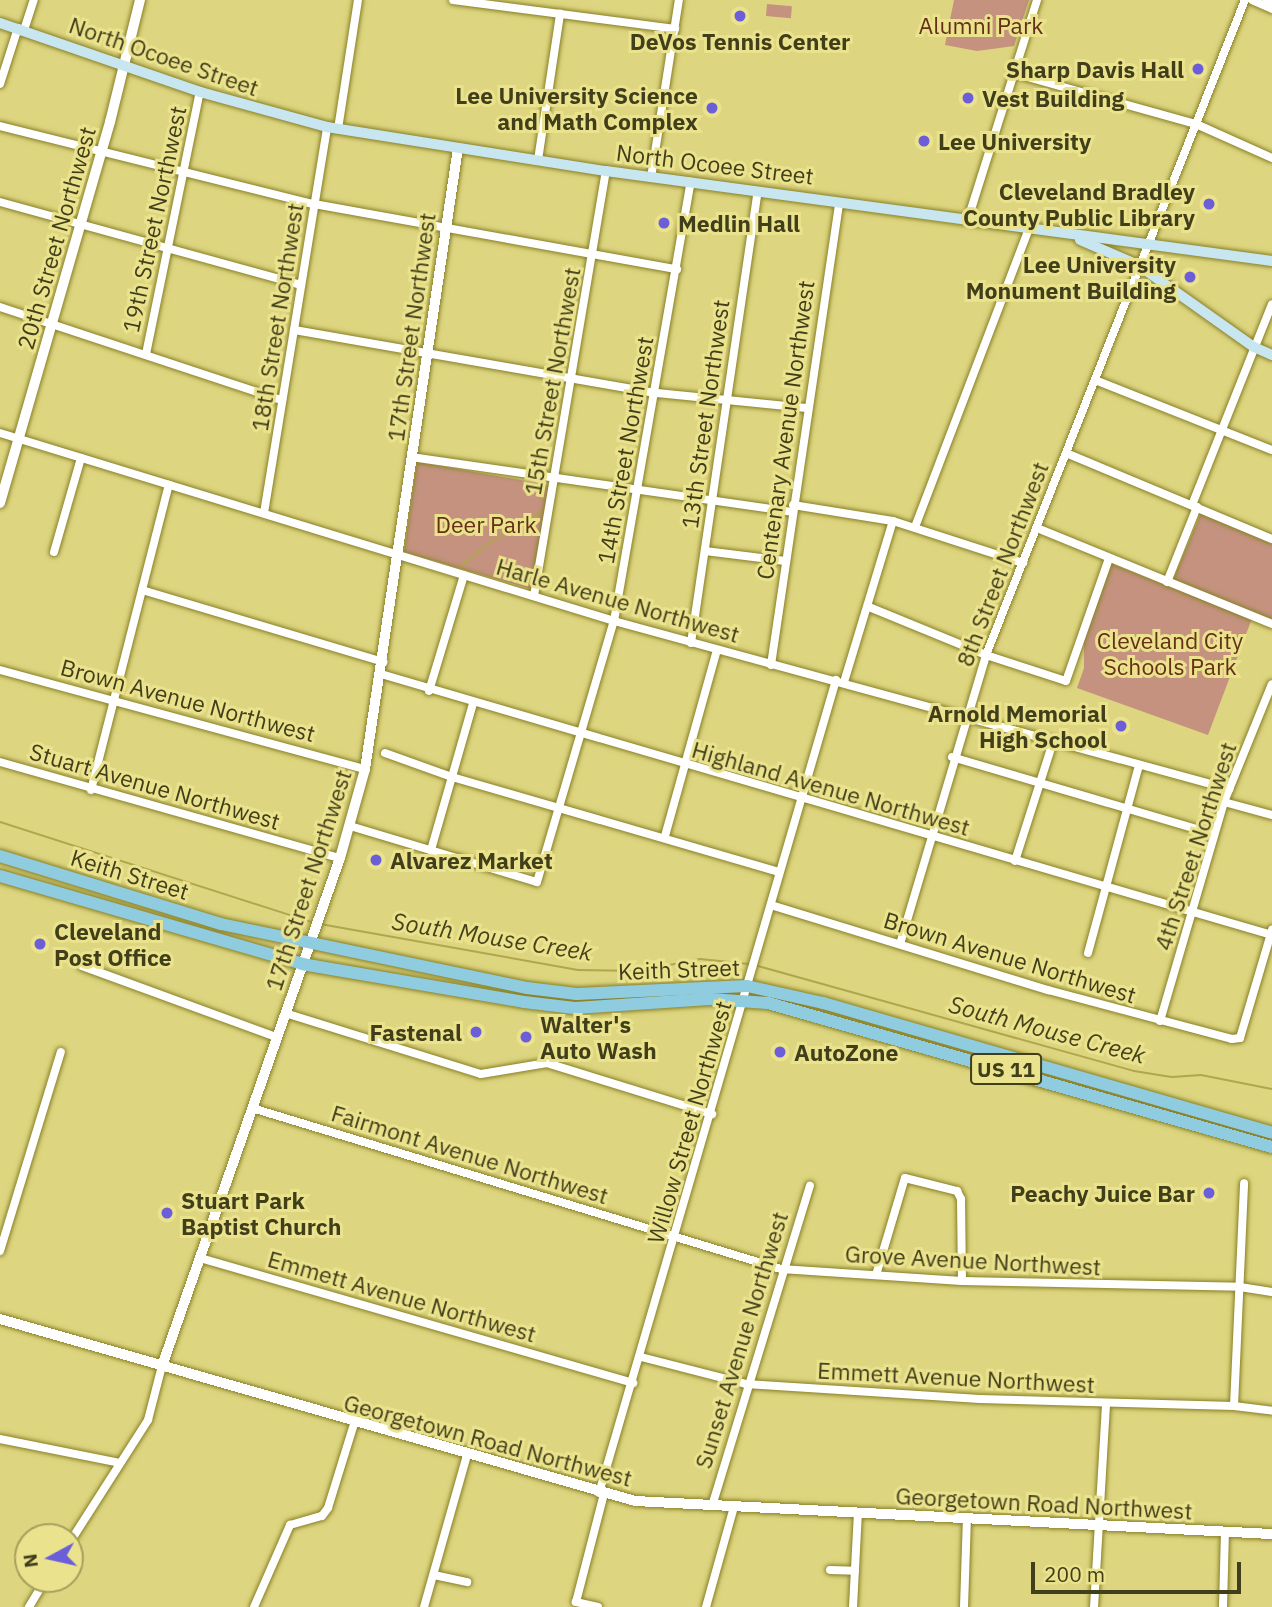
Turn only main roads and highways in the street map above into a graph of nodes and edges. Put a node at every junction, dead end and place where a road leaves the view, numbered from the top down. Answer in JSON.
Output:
{"nodes":[{"id":1,"x":0,"y":23,"type":"edge"},
{"id":2,"x":1050,"y":233,"type":"junction"},
{"id":3,"x":1272,"y":261,"type":"edge"},
{"id":4,"x":1272,"y":355,"type":"edge"},
{"id":5,"x":0,"y":858,"type":"edge"},
{"id":6,"x":0,"y":876,"type":"edge"},
{"id":7,"x":15,"y":880,"type":"junction"},
{"id":8,"x":218,"y":923,"type":"junction"},
{"id":9,"x":235,"y":945,"type":"junction"},
{"id":10,"x":991,"y":1050,"type":"junction"},
{"id":11,"x":987,"y":1064,"type":"junction"},
{"id":12,"x":1227,"y":1127,"type":"junction"},
{"id":13,"x":1272,"y":1133,"type":"edge"},
{"id":14,"x":1272,"y":1147,"type":"edge"}],
"edges":[{"from":1,"to":2,"type":"main road","name":"North Ocoee Street"},
{"from":2,"to":3,"type":"main road","name":"North Ocoee Street"},
{"from":2,"to":4,"type":"main road"},
{"from":5,"to":7,"type":"main road"},
{"from":5,"to":8,"type":"main road","name":"Keith Street","number":"US 11"},
{"from":6,"to":7,"type":"main road","name":"Keith Street","number":"US 11"},
{"from":7,"to":9,"type":"main road","name":"Keith Street","number":"US 11"},
{"from":8,"to":9,"type":"main road"},
{"from":8,"to":10,"type":"main road","name":"Keith Street","number":"US 11"},
{"from":9,"to":11,"type":"main road","name":"Keith Street","number":"US 11"},
{"from":10,"to":11,"type":"main road"},
{"from":10,"to":12,"type":"main road","name":"Keith Street","number":"US 11"},
{"from":11,"to":12,"type":"main road","name":"Keith Street","number":"US 11"},
{"from":12,"to":13,"type":"main road","name":"Keith Street","number":"US 11"},
{"from":12,"to":14,"type":"main road","name":"Keith Street","number":"US 11"}]}
